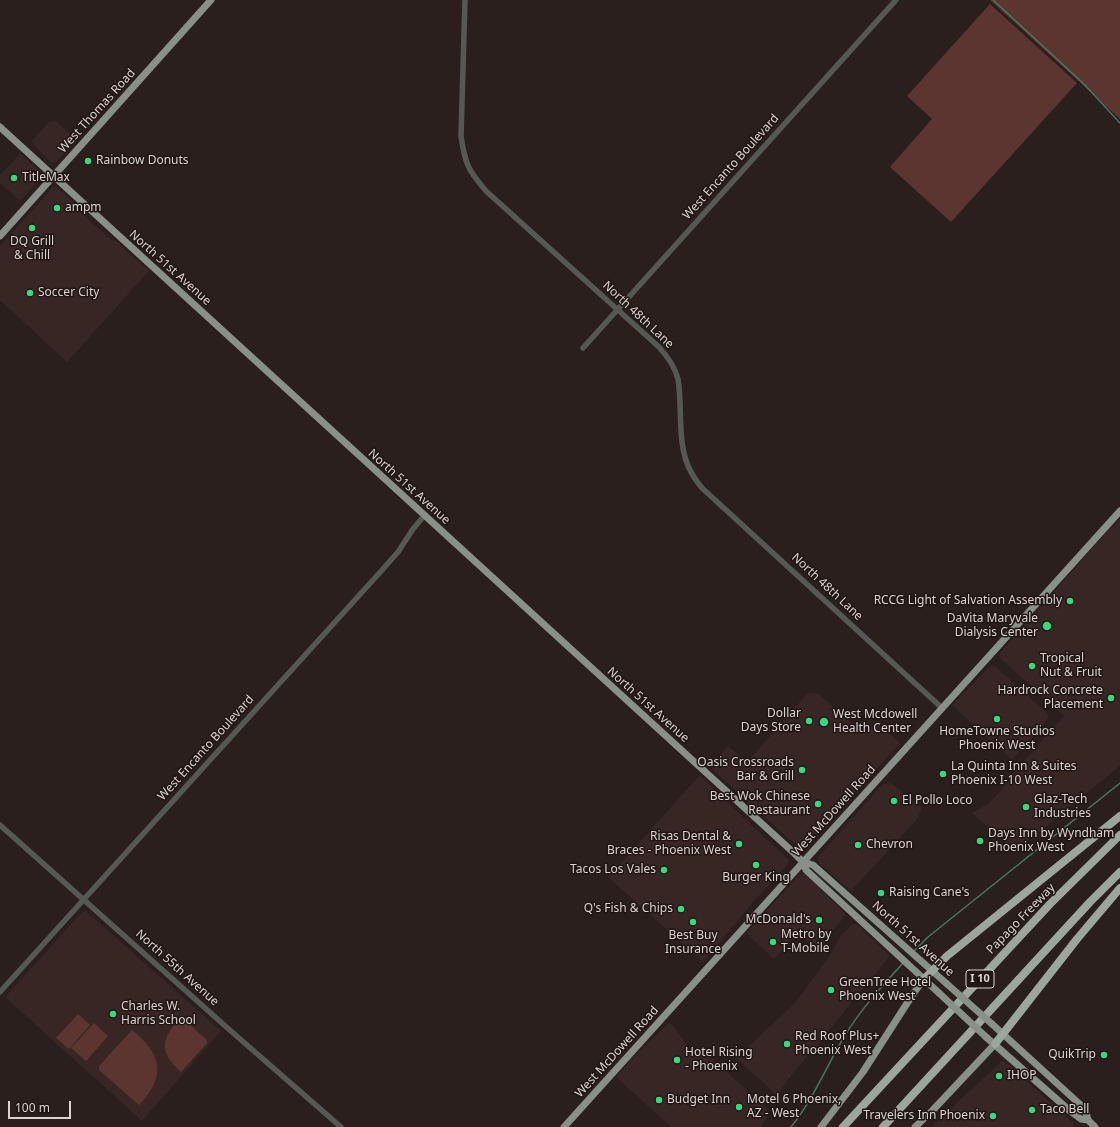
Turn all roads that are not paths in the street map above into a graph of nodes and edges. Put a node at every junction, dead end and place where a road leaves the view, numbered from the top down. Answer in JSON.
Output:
{"nodes":[{"id":1,"x":211,"y":0,"type":"edge"},
{"id":2,"x":465,"y":0,"type":"edge"},
{"id":3,"x":896,"y":0,"type":"edge"},
{"id":4,"x":0,"y":127,"type":"edge"},
{"id":5,"x":53,"y":177,"type":"junction"},
{"id":6,"x":0,"y":236,"type":"edge"},
{"id":7,"x":617,"y":310,"type":"junction"},
{"id":8,"x":583,"y":348,"type":"dead end"},
{"id":9,"x":1120,"y":511,"type":"edge"},
{"id":10,"x":424,"y":516,"type":"junction"},
{"id":11,"x":942,"y":708,"type":"junction"},
{"id":12,"x":1120,"y":816,"type":"edge"},
{"id":13,"x":0,"y":824,"type":"edge"},
{"id":14,"x":1120,"y":835,"type":"edge"},
{"id":15,"x":803,"y":862,"type":"junction"},
{"id":16,"x":1120,"y":872,"type":"edge"},
{"id":17,"x":1120,"y":888,"type":"edge"},
{"id":18,"x":84,"y":900,"type":"junction"},
{"id":19,"x":852,"y":912,"type":"junction"},
{"id":20,"x":898,"y":940,"type":"junction"},
{"id":21,"x":932,"y":970,"type":"junction"},
{"id":22,"x":924,"y":979,"type":"junction"},
{"id":23,"x":0,"y":992,"type":"edge"},
{"id":24,"x":1003,"y":1035,"type":"junction"},
{"id":25,"x":995,"y":1044,"type":"junction"},
{"id":26,"x":1088,"y":1120,"type":"junction"},
{"id":27,"x":341,"y":1127,"type":"edge"},
{"id":28,"x":564,"y":1127,"type":"edge"},
{"id":29,"x":821,"y":1127,"type":"edge"},
{"id":30,"x":843,"y":1127,"type":"edge"},
{"id":31,"x":883,"y":1127,"type":"edge"},
{"id":32,"x":915,"y":1127,"type":"edge"},
{"id":33,"x":1095,"y":1127,"type":"edge"}],
"edges":[{"from":1,"to":5,"type":"main road","name":"West Thomas Road"},
{"from":2,"to":7,"type":"street","name":"North 48th Lane"},
{"from":3,"to":7,"type":"street","name":"West Encanto Boulevard"},
{"from":4,"to":5,"type":"main road","name":"North 51st Avenue"},
{"from":5,"to":6,"type":"main road","name":"West Thomas Road"},
{"from":5,"to":10,"type":"main road","name":"North 51st Avenue"},
{"from":7,"to":8,"type":"street","name":"West Encanto Boulevard"},
{"from":7,"to":11,"type":"street","name":"North 48th Lane"},
{"from":9,"to":11,"type":"main road","name":"West McDowell Road"},
{"from":10,"to":15,"type":"main road","name":"North 51st Avenue"},
{"from":10,"to":18,"type":"street","name":"West Encanto Boulevard"},
{"from":11,"to":15,"type":"main road","name":"West McDowell Road"},
{"from":12,"to":21,"type":"highway"},
{"from":13,"to":18,"type":"street","name":"North 55th Avenue"},
{"from":14,"to":30,"type":"highway","name":"Papago Freeway","number":"I 10"},
{"from":15,"to":19,"type":"main road","name":"North 51st Avenue"},
{"from":15,"to":20,"type":"main road","name":"North 51st Avenue"},
{"from":15,"to":28,"type":"main road","name":"West McDowell Road"},
{"from":16,"to":31,"type":"highway","number":"I 10"},
{"from":17,"to":24,"type":"highway"},
{"from":18,"to":23,"type":"street","name":"West Encanto Boulevard"},
{"from":18,"to":27,"type":"street","name":"North 55th Avenue"},
{"from":19,"to":20,"type":"main road"},
{"from":19,"to":22,"type":"main road","name":"North 51st Avenue"},
{"from":20,"to":21,"type":"main road","name":"North 51st Avenue"},
{"from":21,"to":22,"type":"highway"},
{"from":21,"to":24,"type":"main road","name":"North 51st Avenue","bridge":true},
{"from":22,"to":25,"type":"main road","name":"North 51st Avenue","bridge":true},
{"from":22,"to":29,"type":"main road"},
{"from":24,"to":25,"type":"highway"},
{"from":24,"to":26,"type":"main road","name":"North 51st Avenue"},
{"from":25,"to":26,"type":"main road","name":"North 51st Avenue"},
{"from":25,"to":32,"type":"main road"},
{"from":26,"to":33,"type":"main road","name":"North 51st Avenue"}]}
